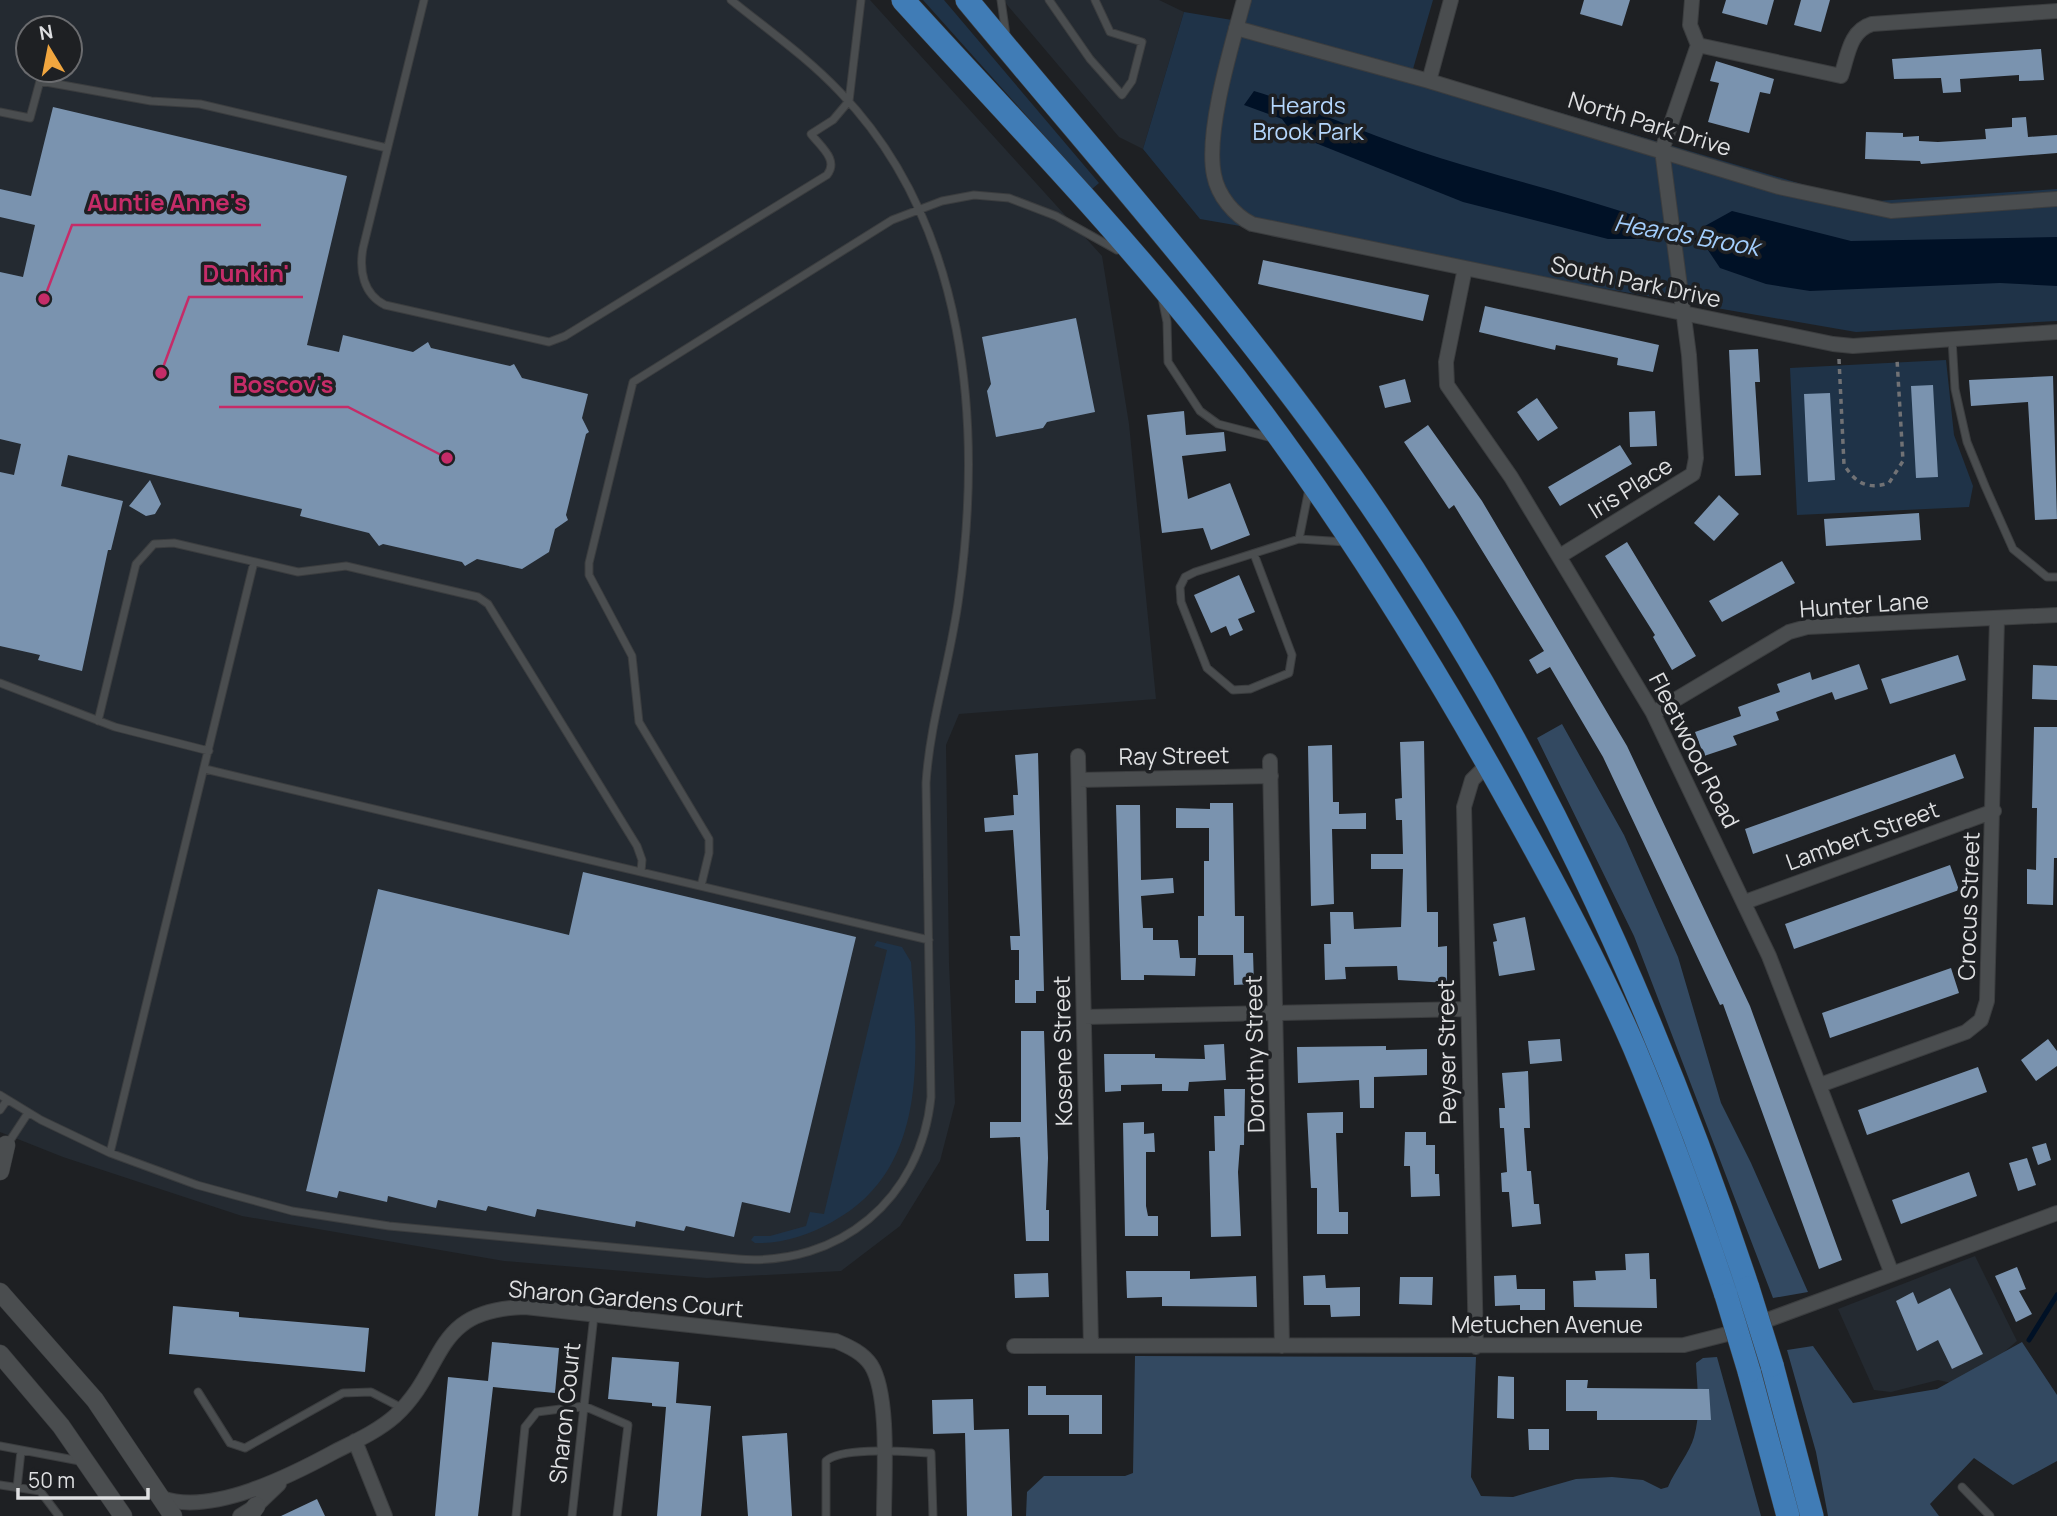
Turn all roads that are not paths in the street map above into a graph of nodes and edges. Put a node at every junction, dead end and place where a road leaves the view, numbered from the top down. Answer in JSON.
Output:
{"nodes":[{"id":1,"x":425,"y":0,"type":"edge"},
{"id":2,"x":731,"y":0,"type":"edge"},
{"id":3,"x":861,"y":0,"type":"edge"},
{"id":4,"x":903,"y":0,"type":"edge"},
{"id":5,"x":967,"y":0,"type":"edge"},
{"id":6,"x":1001,"y":0,"type":"edge"},
{"id":7,"x":1049,"y":0,"type":"edge"},
{"id":8,"x":1095,"y":0,"type":"edge"},
{"id":9,"x":1244,"y":0,"type":"edge"},
{"id":10,"x":1451,"y":0,"type":"edge"},
{"id":11,"x":1692,"y":0,"type":"edge"},
{"id":12,"x":2057,"y":11,"type":"edge"},
{"id":13,"x":1236,"y":28,"type":"junction"},
{"id":14,"x":1698,"y":46,"type":"junction"},
{"id":15,"x":1013,"y":56,"type":"junction"},
{"id":16,"x":1429,"y":81,"type":"junction"},
{"id":17,"x":849,"y":101,"type":"junction"},
{"id":18,"x":0,"y":112,"type":"edge"},
{"id":19,"x":387,"y":148,"type":"junction"},
{"id":20,"x":1662,"y":150,"type":"junction"},
{"id":21,"x":2057,"y":199,"type":"edge"},
{"id":22,"x":919,"y":209,"type":"junction"},
{"id":23,"x":1465,"y":268,"type":"junction"},
{"id":24,"x":1147,"y":270,"type":"junction"},
{"id":25,"x":1684,"y":315,"type":"junction"},
{"id":26,"x":2057,"y":332,"type":"edge"},
{"id":27,"x":1952,"y":339,"type":"junction"},
{"id":28,"x":1283,"y":441,"type":"junction"},
{"id":29,"x":1311,"y":481,"type":"junction"},
{"id":30,"x":1299,"y":538,"type":"junction"},
{"id":31,"x":1353,"y":543,"type":"junction"},
{"id":32,"x":1254,"y":554,"type":"junction"},
{"id":33,"x":1560,"y":556,"type":"junction"},
{"id":34,"x":254,"y":562,"type":"junction"},
{"id":35,"x":2057,"y":577,"type":"edge"},
{"id":36,"x":2057,"y":615,"type":"edge"},
{"id":37,"x":1997,"y":619,"type":"junction"},
{"id":38,"x":0,"y":683,"type":"edge"},
{"id":39,"x":1653,"y":713,"type":"junction"},
{"id":40,"x":97,"y":721,"type":"junction"},
{"id":41,"x":209,"y":751,"type":"junction"},
{"id":42,"x":1078,"y":756,"type":"dead end"},
{"id":43,"x":1270,"y":761,"type":"dead end"},
{"id":44,"x":1488,"y":764,"type":"junction"},
{"id":45,"x":205,"y":769,"type":"junction"},
{"id":46,"x":1271,"y":776,"type":"junction"},
{"id":47,"x":1079,"y":780,"type":"junction"},
{"id":48,"x":1994,"y":811,"type":"junction"},
{"id":49,"x":641,"y":872,"type":"junction"},
{"id":50,"x":701,"y":886,"type":"junction"},
{"id":51,"x":1745,"y":902,"type":"junction"},
{"id":52,"x":929,"y":940,"type":"junction"},
{"id":53,"x":1468,"y":1009,"type":"junction"},
{"id":54,"x":1275,"y":1013,"type":"junction"},
{"id":55,"x":1084,"y":1017,"type":"junction"},
{"id":56,"x":1820,"y":1085,"type":"junction"},
{"id":57,"x":0,"y":1095,"type":"edge"},
{"id":58,"x":7,"y":1100,"type":"junction"},
{"id":59,"x":0,"y":1111,"type":"edge"},
{"id":60,"x":28,"y":1113,"type":"junction"},
{"id":61,"x":3,"y":1149,"type":"edge"},
{"id":62,"x":110,"y":1153,"type":"junction"},
{"id":63,"x":0,"y":1171,"type":"edge"},
{"id":64,"x":2057,"y":1213,"type":"edge"},
{"id":65,"x":1892,"y":1274,"type":"junction"},
{"id":66,"x":1737,"y":1291,"type":"junction"},
{"id":67,"x":1,"y":1292,"type":"edge"},
{"id":68,"x":594,"y":1315,"type":"junction"},
{"id":69,"x":1014,"y":1346,"type":"dead end"},
{"id":70,"x":1091,"y":1346,"type":"junction"},
{"id":71,"x":1282,"y":1346,"type":"junction"},
{"id":72,"x":1476,"y":1347,"type":"junction"},
{"id":73,"x":0,"y":1354,"type":"edge"},
{"id":74,"x":1761,"y":1368,"type":"junction"},
{"id":75,"x":198,"y":1392,"type":"dead end"},
{"id":76,"x":584,"y":1406,"type":"junction"},
{"id":77,"x":402,"y":1408,"type":"junction"},
{"id":78,"x":355,"y":1441,"type":"junction"},
{"id":79,"x":0,"y":1447,"type":"edge"},
{"id":80,"x":21,"y":1451,"type":"junction"},
{"id":81,"x":883,"y":1452,"type":"junction"},
{"id":82,"x":87,"y":1462,"type":"junction"},
{"id":83,"x":284,"y":1479,"type":"junction"},
{"id":84,"x":0,"y":1485,"type":"edge"},
{"id":85,"x":1962,"y":1487,"type":"dead end"},
{"id":86,"x":17,"y":1488,"type":"junction"},
{"id":87,"x":162,"y":1499,"type":"junction"},
{"id":88,"x":253,"y":1511,"type":"edge"},
{"id":89,"x":58,"y":1516,"type":"edge"},
{"id":90,"x":122,"y":1516,"type":"edge"},
{"id":91,"x":173,"y":1516,"type":"edge"},
{"id":92,"x":240,"y":1516,"type":"edge"},
{"id":93,"x":385,"y":1516,"type":"edge"},
{"id":94,"x":516,"y":1516,"type":"edge"},
{"id":95,"x":572,"y":1516,"type":"edge"},
{"id":96,"x":617,"y":1516,"type":"edge"},
{"id":97,"x":826,"y":1516,"type":"edge"},
{"id":98,"x":884,"y":1516,"type":"edge"},
{"id":99,"x":933,"y":1516,"type":"edge"},
{"id":100,"x":1788,"y":1516,"type":"edge"},
{"id":101,"x":1812,"y":1516,"type":"edge"},
{"id":102,"x":1990,"y":1516,"type":"edge"}],
"edges":[{"from":1,"to":19,"type":"lane"},
{"from":2,"to":17,"type":"lane"},
{"from":3,"to":17,"type":"lane"},
{"from":4,"to":24,"type":"highway"},
{"from":5,"to":15,"type":"highway"},
{"from":6,"to":15,"type":"lane"},
{"from":7,"to":8,"type":"lane"},
{"from":9,"to":13,"type":"street"},
{"from":10,"to":16,"type":"street"},
{"from":11,"to":14,"type":"street"},
{"from":12,"to":14,"type":"street"},
{"from":13,"to":16,"type":"street","name":"North Park Drive"},
{"from":13,"to":23,"type":"street","name":"South Park Drive"},
{"from":14,"to":20,"type":"street"},
{"from":15,"to":66,"type":"highway"},
{"from":16,"to":20,"type":"street","name":"North Park Drive"},
{"from":17,"to":19,"type":"lane"},
{"from":17,"to":22,"type":"lane"},
{"from":18,"to":19,"type":"lane"},
{"from":20,"to":21,"type":"street","name":"North Park Drive"},
{"from":20,"to":25,"type":"street"},
{"from":22,"to":24,"type":"lane"},
{"from":22,"to":50,"type":"lane"},
{"from":22,"to":52,"type":"lane"},
{"from":23,"to":25,"type":"street","name":"South Park Drive"},
{"from":23,"to":33,"type":"street","name":"Fleetwood Road"},
{"from":24,"to":28,"type":"highway"},
{"from":24,"to":28,"type":"lane"},
{"from":25,"to":27,"type":"street","name":"South Park Drive"},
{"from":25,"to":33,"type":"street","name":"Iris Place"},
{"from":26,"to":27,"type":"street","name":"South Park Drive"},
{"from":27,"to":35,"type":"lane"},
{"from":28,"to":29,"type":"highway"},
{"from":29,"to":30,"type":"lane"},
{"from":29,"to":31,"type":"highway"},
{"from":30,"to":31,"type":"lane"},
{"from":30,"to":32,"type":"lane"},
{"from":31,"to":44,"type":"highway"},
{"from":32,"to":32,"type":"lane"},
{"from":33,"to":39,"type":"street","name":"Fleetwood Road"},
{"from":34,"to":40,"type":"lane"},
{"from":34,"to":41,"type":"lane"},
{"from":34,"to":49,"type":"lane"},
{"from":36,"to":37,"type":"street","name":"Hunter Lane"},
{"from":37,"to":39,"type":"street","name":"Hunter Lane"},
{"from":37,"to":48,"type":"street","name":"Crocus Street"},
{"from":38,"to":40,"type":"lane"},
{"from":39,"to":51,"type":"street","name":"Fleetwood Road"},
{"from":40,"to":41,"type":"lane"},
{"from":41,"to":45,"type":"lane"},
{"from":42,"to":47,"type":"street","name":"Kosene Street"},
{"from":43,"to":46,"type":"street","name":"Dorothy Street"},
{"from":44,"to":53,"type":"street","name":"Peyser Street"},
{"from":44,"to":66,"type":"highway"},
{"from":45,"to":49,"type":"lane"},
{"from":45,"to":62,"type":"lane"},
{"from":46,"to":47,"type":"street","name":"Ray Street"},
{"from":46,"to":54,"type":"street","name":"Dorothy Street"},
{"from":47,"to":55,"type":"street","name":"Kosene Street"},
{"from":48,"to":51,"type":"street","name":"Lambert Street"},
{"from":48,"to":56,"type":"street","name":"Crocus Street"},
{"from":49,"to":50,"type":"lane"},
{"from":50,"to":52,"type":"lane"},
{"from":51,"to":56,"type":"street","name":"Fleetwood Road"},
{"from":52,"to":62,"type":"lane"},
{"from":53,"to":54,"type":"street"},
{"from":53,"to":72,"type":"street","name":"Peyser Street"},
{"from":54,"to":55,"type":"street"},
{"from":54,"to":71,"type":"street","name":"Dorothy Street"},
{"from":55,"to":70,"type":"street","name":"Kosene Street"},
{"from":56,"to":65,"type":"street","name":"Fleetwood Road"},
{"from":57,"to":58,"type":"lane"},
{"from":58,"to":59,"type":"lane"},
{"from":58,"to":60,"type":"lane"},
{"from":60,"to":61,"type":"lane"},
{"from":60,"to":62,"type":"lane"},
{"from":61,"to":63,"type":"street"},
{"from":64,"to":65,"type":"street","name":"Metuchen Avenue"},
{"from":65,"to":72,"type":"street","name":"Metuchen Avenue"},
{"from":66,"to":74,"type":"highway","bridge":true},
{"from":67,"to":87,"type":"street"},
{"from":68,"to":76,"type":"lane","name":"Sharon Court"},
{"from":68,"to":77,"type":"street","name":"Sharon Gardens Court"},
{"from":68,"to":81,"type":"street","name":"Sharon Gardens Court"},
{"from":69,"to":70,"type":"street","name":"Metuchen Avenue"},
{"from":70,"to":71,"type":"street","name":"Metuchen Avenue"},
{"from":71,"to":72,"type":"street","name":"Metuchen Avenue"},
{"from":73,"to":82,"type":"street"},
{"from":74,"to":100,"type":"highway"},
{"from":74,"to":101,"type":"highway"},
{"from":75,"to":77,"type":"lane"},
{"from":76,"to":94,"type":"lane"},
{"from":76,"to":95,"type":"lane","name":"Sharon Court"},
{"from":76,"to":96,"type":"lane"},
{"from":77,"to":78,"type":"street","name":"Sharon Gardens Court"},
{"from":78,"to":83,"type":"street","name":"Sharon Gardens Court"},
{"from":78,"to":93,"type":"street"},
{"from":79,"to":80,"type":"lane"},
{"from":80,"to":82,"type":"lane"},
{"from":80,"to":86,"type":"lane"},
{"from":81,"to":97,"type":"lane"},
{"from":81,"to":98,"type":"street","name":"Sharon Gardens Court"},
{"from":81,"to":99,"type":"lane"},
{"from":82,"to":90,"type":"street"},
{"from":83,"to":87,"type":"street","name":"Sharon Gardens Court"},
{"from":83,"to":88,"type":"street","name":"Sharon Gardens Court"},
{"from":84,"to":86,"type":"lane"},
{"from":85,"to":102,"type":"lane"},
{"from":86,"to":89,"type":"lane"},
{"from":87,"to":91,"type":"street"},
{"from":88,"to":92,"type":"street","name":"Sharon Gardens Court"}]}
